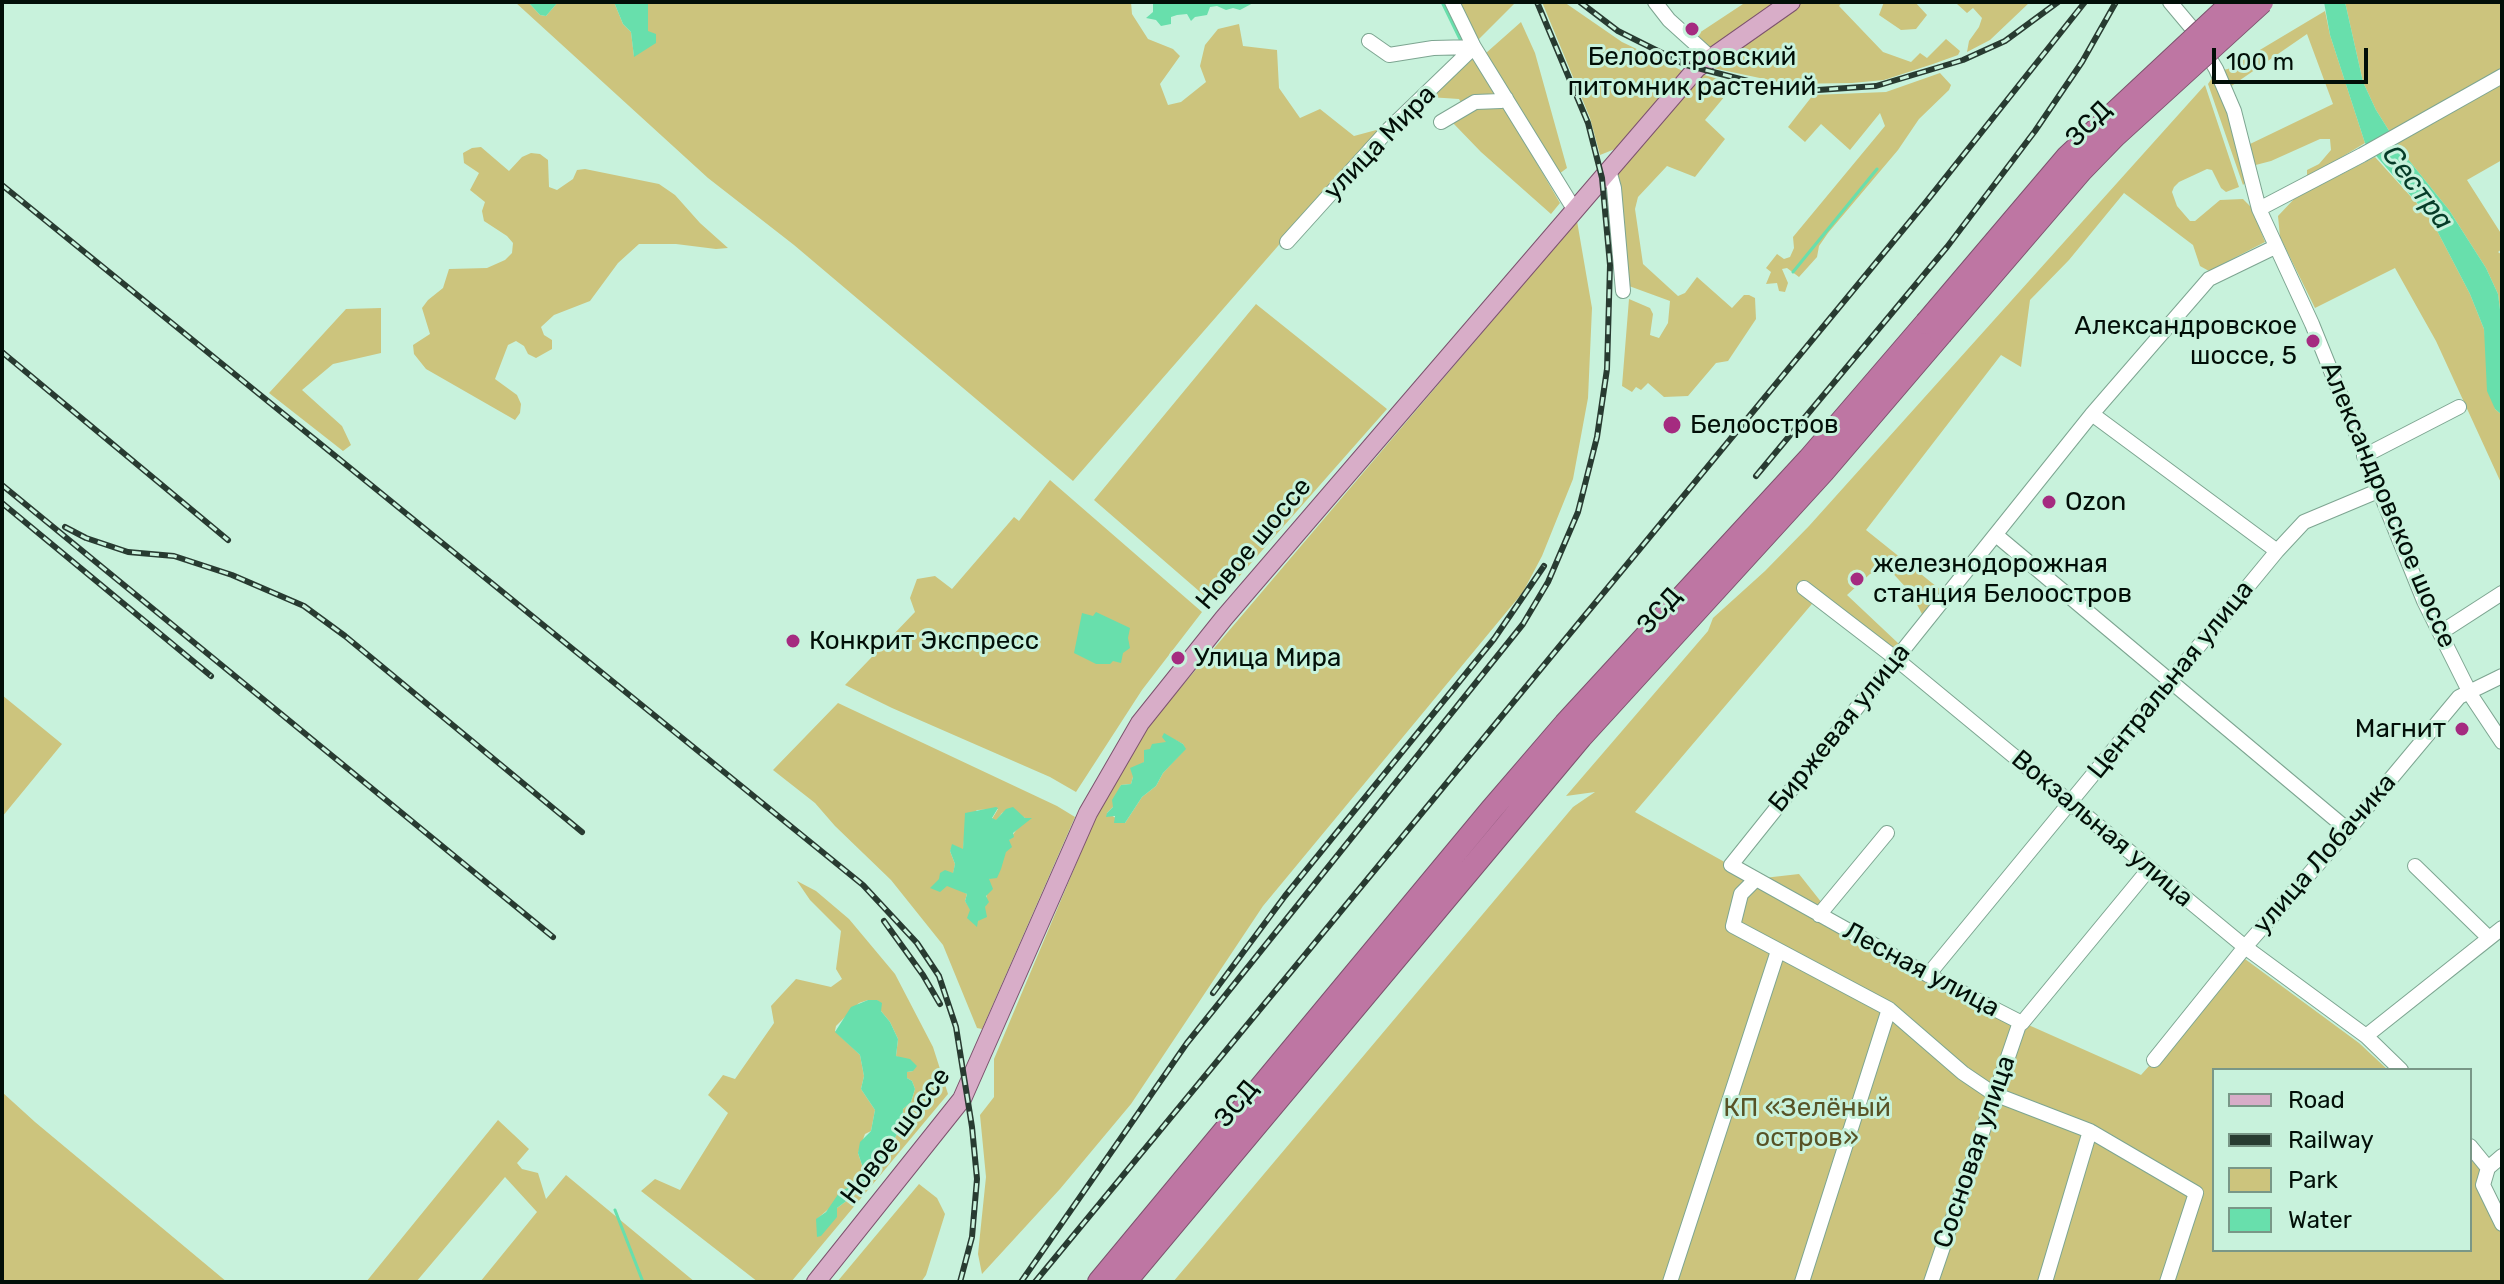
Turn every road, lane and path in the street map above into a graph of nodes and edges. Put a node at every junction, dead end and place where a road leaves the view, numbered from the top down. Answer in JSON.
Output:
{"nodes":[{"id":1,"x":1452,"y":2,"type":"edge"},
{"id":2,"x":1655,"y":2,"type":"edge"},
{"id":3,"x":1791,"y":2,"type":"edge"},
{"id":4,"x":2170,"y":2,"type":"edge"},
{"id":5,"x":2233,"y":2,"type":"edge"},
{"id":6,"x":2262,"y":2,"type":"edge"},
{"id":7,"x":1369,"y":41,"type":"dead end"},
{"id":8,"x":1474,"y":47,"type":"junction"},
{"id":9,"x":1710,"y":57,"type":"junction"},
{"id":10,"x":2502,"y":76,"type":"edge"},
{"id":11,"x":1506,"y":98,"type":"junction"},
{"id":12,"x":1441,"y":122,"type":"dead end"},
{"id":13,"x":1609,"y":170,"type":"junction"},
{"id":14,"x":1574,"y":209,"type":"junction"},
{"id":15,"x":2259,"y":209,"type":"junction"},
{"id":16,"x":1287,"y":242,"type":"dead end"},
{"id":17,"x":2275,"y":247,"type":"junction"},
{"id":18,"x":1623,"y":291,"type":"dead end"},
{"id":19,"x":1934,"y":328,"type":"junction"},
{"id":20,"x":2459,"y":407,"type":"dead end"},
{"id":21,"x":2092,"y":414,"type":"junction"},
{"id":22,"x":2364,"y":456,"type":"junction"},
{"id":23,"x":2378,"y":491,"type":"junction"},
{"id":24,"x":1996,"y":535,"type":"junction"},
{"id":25,"x":2277,"y":551,"type":"junction"},
{"id":26,"x":1804,"y":588,"type":"dead end"},
{"id":27,"x":2502,"y":593,"type":"edge"},
{"id":28,"x":2440,"y":633,"type":"junction"},
{"id":29,"x":1895,"y":658,"type":"junction"},
{"id":30,"x":2502,"y":676,"type":"edge"},
{"id":31,"x":2170,"y":680,"type":"junction"},
{"id":32,"x":2469,"y":690,"type":"junction"},
{"id":33,"x":2502,"y":742,"type":"edge"},
{"id":34,"x":2071,"y":802,"type":"junction"},
{"id":35,"x":2348,"y":830,"type":"junction"},
{"id":36,"x":1887,"y":833,"type":"dead end"},
{"id":37,"x":1731,"y":865,"type":"joint"},
{"id":38,"x":2415,"y":866,"type":"dead end"},
{"id":39,"x":2149,"y":869,"type":"junction"},
{"id":40,"x":1756,"y":879,"type":"junction"},
{"id":41,"x":1819,"y":915,"type":"junction"},
{"id":42,"x":2502,"y":928,"type":"edge"},
{"id":43,"x":2489,"y":938,"type":"junction"},
{"id":44,"x":2245,"y":947,"type":"junction"},
{"id":45,"x":1778,"y":951,"type":"junction"},
{"id":46,"x":1928,"y":975,"type":"junction"},
{"id":47,"x":1889,"y":1009,"type":"junction"},
{"id":48,"x":2020,"y":1022,"type":"junction"},
{"id":49,"x":2366,"y":1036,"type":"junction"},
{"id":50,"x":2154,"y":1060,"type":"dead end"},
{"id":51,"x":2399,"y":1068,"type":"edge"},
{"id":52,"x":1994,"y":1094,"type":"junction"},
{"id":53,"x":2090,"y":1131,"type":"junction"},
{"id":54,"x":2472,"y":1148,"type":"edge"},
{"id":55,"x":2502,"y":1156,"type":"edge"},
{"id":56,"x":2488,"y":1168,"type":"junction"},
{"id":57,"x":2502,"y":1224,"type":"edge"},
{"id":58,"x":816,"y":1282,"type":"edge"},
{"id":59,"x":1099,"y":1282,"type":"edge"},
{"id":60,"x":1125,"y":1282,"type":"edge"},
{"id":61,"x":1670,"y":1282,"type":"edge"},
{"id":62,"x":1802,"y":1282,"type":"edge"},
{"id":63,"x":1931,"y":1282,"type":"edge"},
{"id":64,"x":2045,"y":1282,"type":"edge"},
{"id":65,"x":2167,"y":1282,"type":"edge"}],
"edges":[{"from":1,"to":8,"type":"street"},
{"from":2,"to":9,"type":"street"},
{"from":3,"to":9,"type":"main road","name":"Новое шоссе"},
{"from":4,"to":15,"type":"street","name":"Александровское шоссе"},
{"from":5,"to":19,"type":"highway","name":"ЗСД","bridge":true},
{"from":6,"to":19,"type":"highway","name":"ЗСД","bridge":true},
{"from":7,"to":8,"type":"street"},
{"from":8,"to":11,"type":"street"},
{"from":8,"to":16,"type":"street","name":"улица Мира"},
{"from":9,"to":13,"type":"main road","name":"Новое шоссе"},
{"from":10,"to":15,"type":"street"},
{"from":11,"to":12,"type":"street"},
{"from":11,"to":14,"type":"street"},
{"from":13,"to":14,"type":"main road","name":"Новое шоссе"},
{"from":13,"to":18,"type":"street"},
{"from":14,"to":58,"type":"main road","name":"Новое шоссе"},
{"from":15,"to":17,"type":"street","name":"Александровское шоссе"},
{"from":17,"to":21,"type":"street","name":"Биржевая улица"},
{"from":17,"to":22,"type":"street","name":"Александровское шоссе"},
{"from":19,"to":59,"type":"highway","name":"ЗСД"},
{"from":19,"to":60,"type":"highway","name":"ЗСД"},
{"from":20,"to":22,"type":"street"},
{"from":21,"to":24,"type":"street","name":"Биржевая улица"},
{"from":21,"to":25,"type":"street"},
{"from":22,"to":23,"type":"street","name":"Александровское шоссе"},
{"from":23,"to":25,"type":"street","name":"Центральная улица"},
{"from":23,"to":28,"type":"street","name":"Александровское шоссе"},
{"from":24,"to":29,"type":"street","name":"Биржевая улица"},
{"from":24,"to":31,"type":"street"},
{"from":25,"to":31,"type":"street","name":"Центральная улица"},
{"from":26,"to":29,"type":"street","name":"Вокзальная улица"},
{"from":27,"to":28,"type":"street"},
{"from":28,"to":32,"type":"street","name":"Александровское шоссе"},
{"from":29,"to":34,"type":"street","name":"Вокзальная улица"},
{"from":29,"to":37,"type":"street","name":"Биржевая улица"},
{"from":30,"to":32,"type":"street"},
{"from":31,"to":34,"type":"street","name":"Центральная улица"},
{"from":31,"to":35,"type":"street"},
{"from":32,"to":33,"type":"street","name":"Александровское шоссе"},
{"from":32,"to":35,"type":"street","name":"улица Лобачика"},
{"from":34,"to":39,"type":"street","name":"Вокзальная улица"},
{"from":34,"to":46,"type":"street","name":"Центральная улица"},
{"from":35,"to":44,"type":"street","name":"улица Лобачика"},
{"from":36,"to":41,"type":"street"},
{"from":37,"to":40,"type":"street","name":"Лесная улица"},
{"from":38,"to":43,"type":"street"},
{"from":39,"to":44,"type":"street","name":"Вокзальная улица"},
{"from":39,"to":48,"type":"street","name":"Лесная улица"},
{"from":40,"to":41,"type":"street","name":"Лесная улица"},
{"from":40,"to":45,"type":"street"},
{"from":41,"to":46,"type":"street","name":"Лесная улица"},
{"from":42,"to":43,"type":"street"},
{"from":43,"to":49,"type":"street"},
{"from":44,"to":49,"type":"street","name":"Вокзальная улица"},
{"from":44,"to":50,"type":"street","name":"улица Лобачика"},
{"from":45,"to":47,"type":"street"},
{"from":45,"to":61,"type":"street"},
{"from":46,"to":48,"type":"street","name":"Лесная улица"},
{"from":47,"to":52,"type":"street"},
{"from":47,"to":62,"type":"street"},
{"from":48,"to":52,"type":"street","name":"Сосновая улица"},
{"from":49,"to":51,"type":"street","name":"Вокзальная улица"},
{"from":52,"to":53,"type":"street"},
{"from":52,"to":63,"type":"street","name":"Сосновая улица"},
{"from":53,"to":64,"type":"street"},
{"from":53,"to":65,"type":"street"},
{"from":54,"to":56,"type":"street"},
{"from":55,"to":56,"type":"street"},
{"from":56,"to":57,"type":"street"}]}
